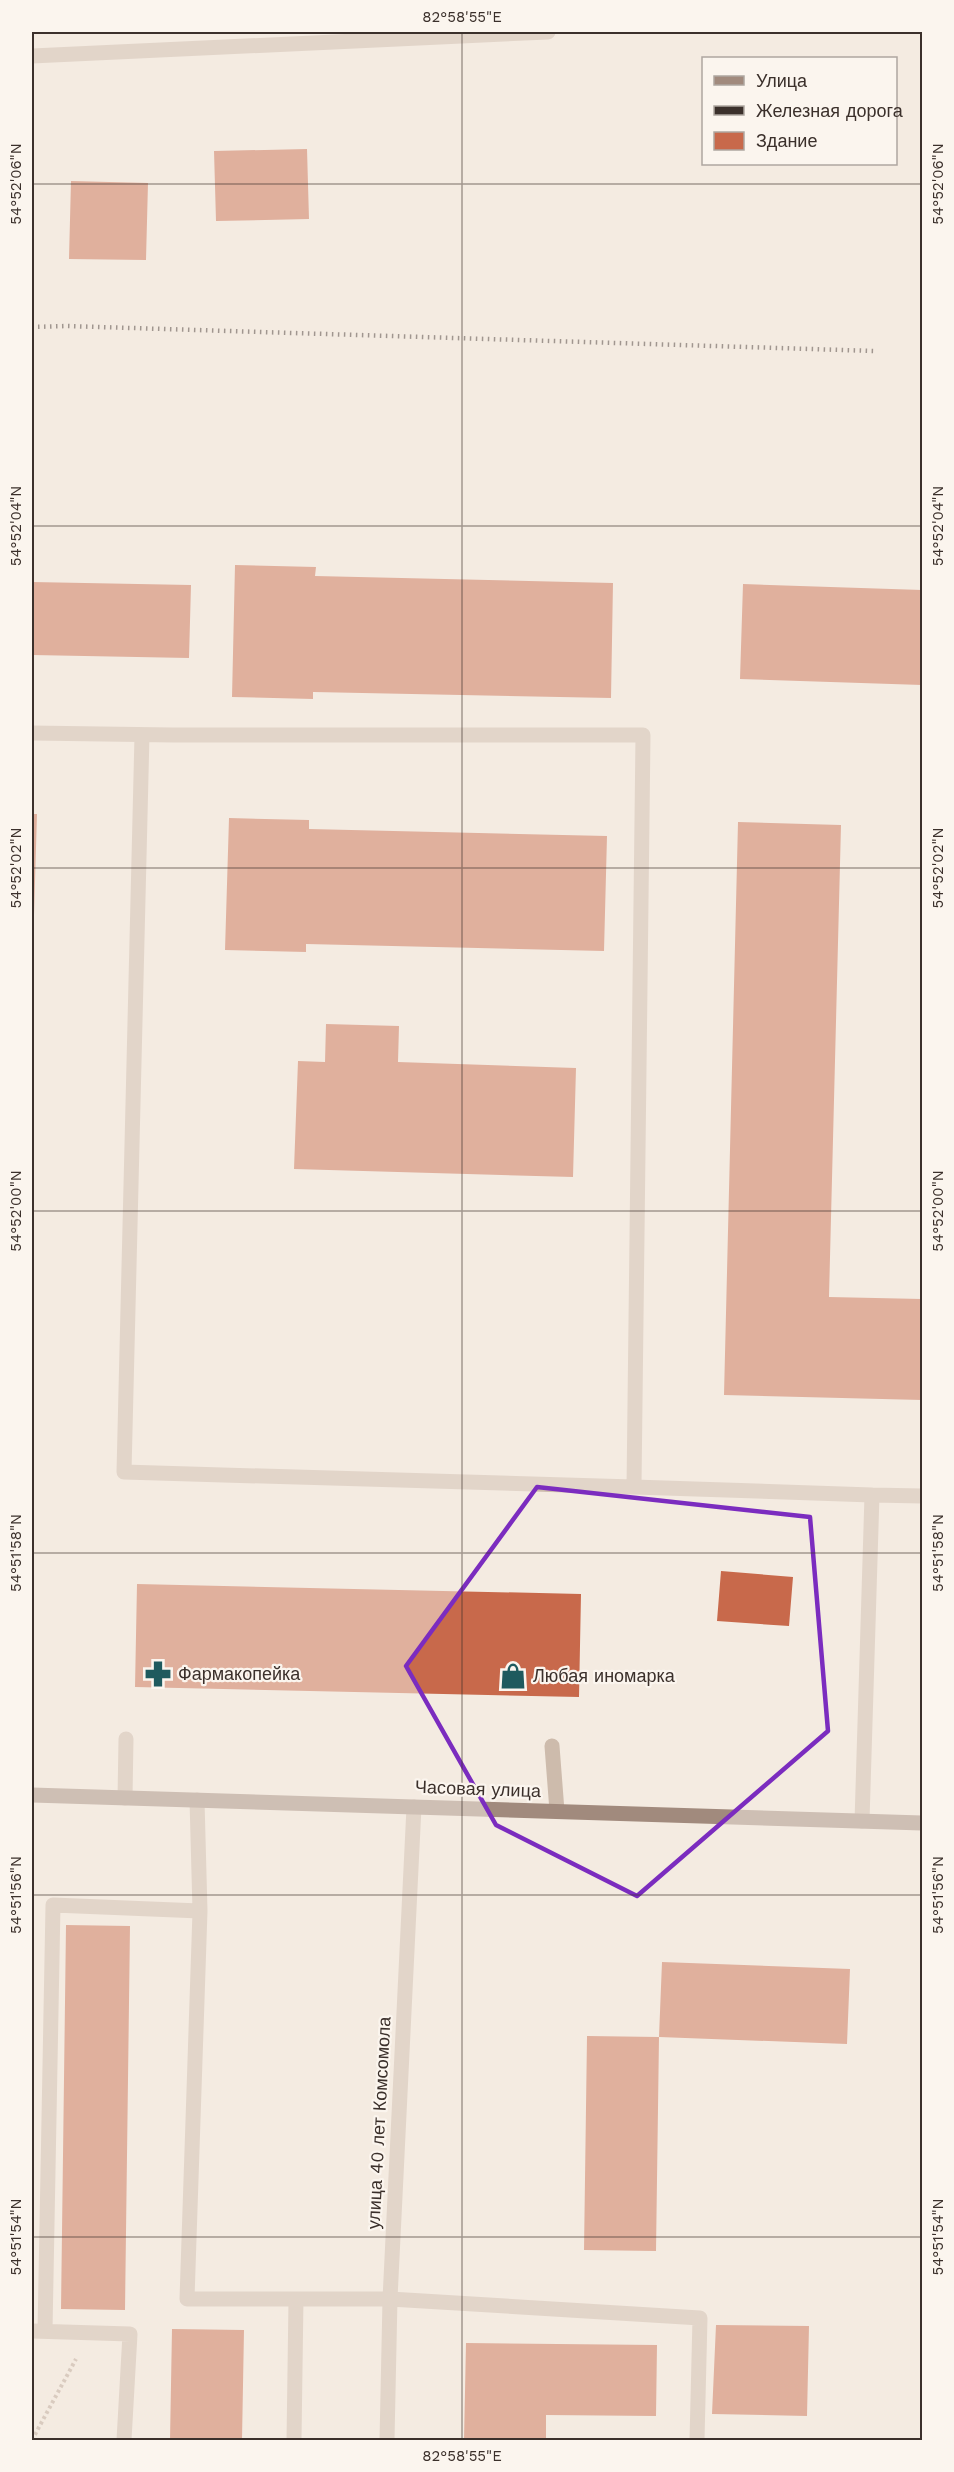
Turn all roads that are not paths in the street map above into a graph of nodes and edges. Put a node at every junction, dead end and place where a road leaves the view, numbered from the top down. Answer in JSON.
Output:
{"nodes":[{"id":1,"x":548,"y":32,"type":"edge"},
{"id":2,"x":32,"y":56,"type":"edge"},
{"id":3,"x":32,"y":733,"type":"edge"},
{"id":4,"x":142,"y":735,"type":"junction"},
{"id":5,"x":634,"y":1487,"type":"junction"},
{"id":6,"x":872,"y":1495,"type":"junction"},
{"id":7,"x":922,"y":1496,"type":"edge"},
{"id":8,"x":126,"y":1739,"type":"dead end"},
{"id":9,"x":552,"y":1746,"type":"dead end"},
{"id":10,"x":32,"y":1795,"type":"edge"},
{"id":11,"x":124,"y":1798,"type":"junction"},
{"id":12,"x":197,"y":1800,"type":"junction"},
{"id":13,"x":414,"y":1807,"type":"junction"},
{"id":14,"x":557,"y":1811,"type":"junction"},
{"id":15,"x":862,"y":1821,"type":"junction"},
{"id":16,"x":922,"y":1823,"type":"edge"},
{"id":17,"x":200,"y":1911,"type":"junction"},
{"id":18,"x":296,"y":2299,"type":"junction"},
{"id":19,"x":390,"y":2299,"type":"junction"},
{"id":20,"x":38,"y":2331,"type":"edge"},
{"id":21,"x":124,"y":2440,"type":"edge"},
{"id":22,"x":294,"y":2440,"type":"edge"},
{"id":23,"x":387,"y":2440,"type":"edge"},
{"id":24,"x":697,"y":2440,"type":"edge"}],
"edges":[{"from":1,"to":2,"type":"street"},
{"from":3,"to":4,"type":"street"},
{"from":4,"to":5,"type":"street"},
{"from":4,"to":5,"type":"street"},
{"from":5,"to":6,"type":"street"},
{"from":6,"to":7,"type":"street"},
{"from":6,"to":15,"type":"street"},
{"from":8,"to":11,"type":"street"},
{"from":9,"to":14,"type":"street"},
{"from":10,"to":11,"type":"main road","name":"Часовая улица"},
{"from":11,"to":12,"type":"main road","name":"Часовая улица"},
{"from":12,"to":13,"type":"main road","name":"Часовая улица"},
{"from":12,"to":17,"type":"street"},
{"from":13,"to":14,"type":"main road","name":"Часовая улица"},
{"from":13,"to":19,"type":"street","name":"улица 40 лет Комсомола"},
{"from":14,"to":15,"type":"main road","name":"Часовая улица"},
{"from":15,"to":16,"type":"main road","name":"Часовая улица"},
{"from":17,"to":18,"type":"street"},
{"from":17,"to":20,"type":"street"},
{"from":18,"to":19,"type":"street"},
{"from":18,"to":22,"type":"street"},
{"from":19,"to":23,"type":"street","name":"улица 40 лет Комсомола"},
{"from":19,"to":24,"type":"street"},
{"from":20,"to":21,"type":"street"}]}
